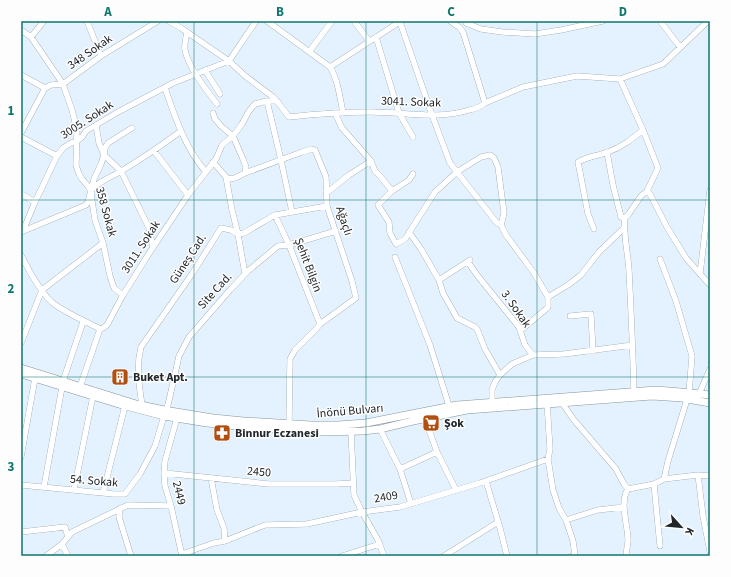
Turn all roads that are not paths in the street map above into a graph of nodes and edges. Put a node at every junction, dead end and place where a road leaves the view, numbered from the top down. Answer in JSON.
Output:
{"nodes":[{"id":1,"x":44,"y":21,"type":"edge"},
{"id":2,"x":87,"y":21,"type":"edge"},
{"id":3,"x":158,"y":21,"type":"edge"},
{"id":4,"x":169,"y":21,"type":"edge"},
{"id":5,"x":256,"y":21,"type":"edge"},
{"id":6,"x":267,"y":21,"type":"edge"},
{"id":7,"x":332,"y":21,"type":"edge"},
{"id":8,"x":354,"y":21,"type":"edge"},
{"id":9,"x":400,"y":21,"type":"edge"},
{"id":10,"x":450,"y":21,"type":"edge"},
{"id":11,"x":602,"y":21,"type":"edge"},
{"id":12,"x":660,"y":21,"type":"edge"},
{"id":13,"x":708,"y":21,"type":"edge"},
{"id":14,"x":467,"y":22,"type":"edge"},
{"id":15,"x":21,"y":30,"type":"edge"},
{"id":16,"x":461,"y":30,"type":"junction"},
{"id":17,"x":187,"y":32,"type":"junction"},
{"id":18,"x":31,"y":37,"type":"junction"},
{"id":19,"x":376,"y":37,"type":"junction"},
{"id":20,"x":369,"y":41,"type":"junction"},
{"id":21,"x":680,"y":47,"type":"junction"},
{"id":22,"x":309,"y":52,"type":"junction"},
{"id":23,"x":102,"y":56,"type":"junction"},
{"id":24,"x":229,"y":61,"type":"junction"},
{"id":25,"x":330,"y":67,"type":"junction"},
{"id":26,"x":205,"y":70,"type":"junction"},
{"id":27,"x":196,"y":74,"type":"junction"},
{"id":28,"x":21,"y":75,"type":"edge"},
{"id":29,"x":620,"y":79,"type":"junction"},
{"id":30,"x":63,"y":84,"type":"junction"},
{"id":31,"x":46,"y":88,"type":"junction"},
{"id":32,"x":165,"y":88,"type":"junction"},
{"id":33,"x":220,"y":94,"type":"dead end"},
{"id":34,"x":267,"y":101,"type":"junction"},
{"id":35,"x":277,"y":101,"type":"junction"},
{"id":36,"x":485,"y":103,"type":"junction"},
{"id":37,"x":217,"y":104,"type":"dead end"},
{"id":38,"x":213,"y":113,"type":"dead end"},
{"id":39,"x":335,"y":113,"type":"junction"},
{"id":40,"x":343,"y":113,"type":"junction"},
{"id":41,"x":399,"y":114,"type":"junction"},
{"id":42,"x":432,"y":116,"type":"junction"},
{"id":43,"x":96,"y":125,"type":"junction"},
{"id":44,"x":132,"y":128,"type":"dead end"},
{"id":45,"x":643,"y":130,"type":"junction"},
{"id":46,"x":181,"y":132,"type":"junction"},
{"id":47,"x":21,"y":133,"type":"edge"},
{"id":48,"x":233,"y":136,"type":"junction"},
{"id":49,"x":21,"y":137,"type":"edge"},
{"id":50,"x":413,"y":137,"type":"dead end"},
{"id":51,"x":76,"y":142,"type":"junction"},
{"id":52,"x":154,"y":150,"type":"junction"},
{"id":53,"x":607,"y":152,"type":"junction"},
{"id":54,"x":104,"y":155,"type":"junction"},
{"id":55,"x":57,"y":156,"type":"junction"},
{"id":56,"x":281,"y":160,"type":"junction"},
{"id":57,"x":371,"y":161,"type":"junction"},
{"id":58,"x":213,"y":162,"type":"junction"},
{"id":59,"x":121,"y":171,"type":"junction"},
{"id":60,"x":206,"y":172,"type":"junction"},
{"id":61,"x":457,"y":172,"type":"junction"},
{"id":62,"x":245,"y":173,"type":"junction"},
{"id":63,"x":413,"y":174,"type":"dead end"},
{"id":64,"x":226,"y":177,"type":"junction"},
{"id":65,"x":710,"y":190,"type":"edge"},
{"id":66,"x":91,"y":191,"type":"junction"},
{"id":67,"x":326,"y":191,"type":"junction"},
{"id":68,"x":392,"y":191,"type":"junction"},
{"id":69,"x":646,"y":191,"type":"junction"},
{"id":70,"x":21,"y":194,"type":"edge"},
{"id":71,"x":188,"y":195,"type":"junction"},
{"id":72,"x":35,"y":202,"type":"junction"},
{"id":73,"x":327,"y":206,"type":"junction"},
{"id":74,"x":292,"y":212,"type":"junction"},
{"id":75,"x":275,"y":215,"type":"junction"},
{"id":76,"x":625,"y":218,"type":"junction"},
{"id":77,"x":501,"y":225,"type":"junction"},
{"id":78,"x":624,"y":228,"type":"junction"},
{"id":79,"x":594,"y":229,"type":"dead end"},
{"id":80,"x":336,"y":230,"type":"junction"},
{"id":81,"x":22,"y":232,"type":"edge"},
{"id":82,"x":410,"y":232,"type":"junction"},
{"id":83,"x":238,"y":234,"type":"junction"},
{"id":84,"x":103,"y":243,"type":"junction"},
{"id":85,"x":289,"y":245,"type":"junction"},
{"id":86,"x":153,"y":248,"type":"junction"},
{"id":87,"x":21,"y":254,"type":"edge"},
{"id":88,"x":395,"y":257,"type":"dead end"},
{"id":89,"x":660,"y":259,"type":"dead end"},
{"id":90,"x":245,"y":274,"type":"junction"},
{"id":91,"x":700,"y":274,"type":"junction"},
{"id":92,"x":439,"y":280,"type":"junction"},
{"id":93,"x":710,"y":285,"type":"edge"},
{"id":94,"x":42,"y":290,"type":"junction"},
{"id":95,"x":123,"y":296,"type":"junction"},
{"id":96,"x":548,"y":297,"type":"junction"},
{"id":97,"x":570,"y":316,"type":"dead end"},
{"id":98,"x":83,"y":322,"type":"junction"},
{"id":99,"x":320,"y":324,"type":"junction"},
{"id":100,"x":100,"y":329,"type":"junction"},
{"id":101,"x":520,"y":331,"type":"junction"},
{"id":102,"x":21,"y":343,"type":"edge"},
{"id":103,"x":633,"y":346,"type":"junction"},
{"id":104,"x":594,"y":351,"type":"junction"},
{"id":105,"x":533,"y":355,"type":"junction"},
{"id":106,"x":21,"y":368,"type":"edge"},
{"id":107,"x":710,"y":369,"type":"edge"},
{"id":108,"x":21,"y":374,"type":"edge"},
{"id":109,"x":500,"y":374,"type":"junction"},
{"id":110,"x":35,"y":378,"type":"junction"},
{"id":111,"x":62,"y":384,"type":"junction"},
{"id":112,"x":80,"y":387,"type":"junction"},
{"id":113,"x":634,"y":392,"type":"junction"},
{"id":114,"x":699,"y":394,"type":"junction"},
{"id":115,"x":710,"y":395,"type":"edge"},
{"id":116,"x":93,"y":396,"type":"junction"},
{"id":117,"x":688,"y":396,"type":"junction"},
{"id":118,"x":546,"y":401,"type":"junction"},
{"id":119,"x":492,"y":402,"type":"junction"},
{"id":120,"x":562,"y":403,"type":"junction"},
{"id":121,"x":710,"y":403,"type":"edge"},
{"id":122,"x":142,"y":405,"type":"junction"},
{"id":123,"x":125,"y":406,"type":"junction"},
{"id":124,"x":450,"y":410,"type":"junction"},
{"id":125,"x":165,"y":413,"type":"junction"},
{"id":126,"x":178,"y":415,"type":"junction"},
{"id":127,"x":425,"y":419,"type":"junction"},
{"id":128,"x":289,"y":424,"type":"junction"},
{"id":129,"x":380,"y":429,"type":"junction"},
{"id":130,"x":351,"y":431,"type":"junction"},
{"id":131,"x":437,"y":452,"type":"junction"},
{"id":132,"x":21,"y":457,"type":"edge"},
{"id":133,"x":548,"y":459,"type":"junction"},
{"id":134,"x":400,"y":469,"type":"junction"},
{"id":135,"x":164,"y":473,"type":"junction"},
{"id":136,"x":698,"y":475,"type":"junction"},
{"id":137,"x":710,"y":476,"type":"edge"},
{"id":138,"x":211,"y":478,"type":"junction"},
{"id":139,"x":664,"y":479,"type":"junction"},
{"id":140,"x":486,"y":481,"type":"junction"},
{"id":141,"x":353,"y":483,"type":"junction"},
{"id":142,"x":654,"y":484,"type":"junction"},
{"id":143,"x":21,"y":485,"type":"edge"},
{"id":144,"x":44,"y":487,"type":"junction"},
{"id":145,"x":628,"y":489,"type":"junction"},
{"id":146,"x":74,"y":490,"type":"junction"},
{"id":147,"x":456,"y":490,"type":"junction"},
{"id":148,"x":103,"y":493,"type":"junction"},
{"id":149,"x":125,"y":494,"type":"junction"},
{"id":150,"x":411,"y":504,"type":"junction"},
{"id":151,"x":128,"y":505,"type":"junction"},
{"id":152,"x":171,"y":506,"type":"junction"},
{"id":153,"x":624,"y":507,"type":"junction"},
{"id":154,"x":120,"y":508,"type":"junction"},
{"id":155,"x":362,"y":512,"type":"junction"},
{"id":156,"x":566,"y":520,"type":"junction"},
{"id":157,"x":498,"y":522,"type":"junction"},
{"id":158,"x":21,"y":532,"type":"edge"},
{"id":159,"x":68,"y":537,"type":"junction"},
{"id":160,"x":225,"y":541,"type":"junction"},
{"id":161,"x":62,"y":544,"type":"junction"},
{"id":162,"x":380,"y":544,"type":"junction"},
{"id":163,"x":660,"y":546,"type":"dead end"},
{"id":164,"x":710,"y":552,"type":"edge"},
{"id":165,"x":182,"y":555,"type":"edge"},
{"id":166,"x":46,"y":556,"type":"edge"},
{"id":167,"x":68,"y":556,"type":"edge"},
{"id":168,"x":131,"y":556,"type":"edge"},
{"id":169,"x":342,"y":556,"type":"edge"},
{"id":170,"x":384,"y":556,"type":"edge"},
{"id":171,"x":444,"y":556,"type":"edge"},
{"id":172,"x":507,"y":556,"type":"edge"},
{"id":173,"x":574,"y":556,"type":"edge"},
{"id":174,"x":626,"y":556,"type":"edge"}],
"edges":[{"from":1,"to":18,"type":"street"},
{"from":2,"to":23,"type":"street"},
{"from":3,"to":23,"type":"street","name":"348 Sokak"},
{"from":4,"to":17,"type":"street","name":"3041. Sokak"},
{"from":5,"to":24,"type":"street"},
{"from":6,"to":22,"type":"street"},
{"from":7,"to":22,"type":"street"},
{"from":8,"to":20,"type":"street"},
{"from":9,"to":19,"type":"street"},
{"from":9,"to":42,"type":"street"},
{"from":10,"to":16,"type":"street"},
{"from":11,"to":14,"type":"street"},
{"from":12,"to":21,"type":"street"},
{"from":13,"to":21,"type":"street","name":"3041. Sokak"},
{"from":14,"to":16,"type":"street"},
{"from":15,"to":18,"type":"street"},
{"from":16,"to":36,"type":"street"},
{"from":17,"to":24,"type":"street","name":"3041. Sokak"},
{"from":17,"to":27,"type":"street"},
{"from":18,"to":30,"type":"street","name":"348 Sokak"},
{"from":19,"to":20,"type":"street"},
{"from":19,"to":41,"type":"street"},
{"from":20,"to":25,"type":"street"},
{"from":21,"to":29,"type":"street","name":"3041. Sokak"},
{"from":22,"to":25,"type":"street"},
{"from":23,"to":30,"type":"street","name":"348 Sokak"},
{"from":24,"to":26,"type":"street","name":"3005. Sokak"},
{"from":24,"to":35,"type":"street","name":"3041. Sokak"},
{"from":25,"to":40,"type":"street"},
{"from":26,"to":27,"type":"street","name":"3005. Sokak"},
{"from":26,"to":33,"type":"street"},
{"from":27,"to":32,"type":"street","name":"3005. Sokak"},
{"from":27,"to":37,"type":"street"},
{"from":28,"to":31,"type":"street"},
{"from":29,"to":36,"type":"street","name":"3041. Sokak"},
{"from":29,"to":45,"type":"street"},
{"from":30,"to":31,"type":"street"},
{"from":30,"to":51,"type":"street","name":"358 Sokak"},
{"from":31,"to":47,"type":"street"},
{"from":32,"to":43,"type":"street","name":"3005. Sokak"},
{"from":32,"to":46,"type":"street"},
{"from":34,"to":35,"type":"street","name":"3011. Sokak"},
{"from":34,"to":48,"type":"street","name":"3011. Sokak"},
{"from":34,"to":56,"type":"street"},
{"from":35,"to":39,"type":"street","name":"3041. Sokak"},
{"from":36,"to":42,"type":"street","name":"3041. Sokak"},
{"from":38,"to":48,"type":"street"},
{"from":39,"to":40,"type":"street","name":"3041. Sokak"},
{"from":39,"to":57,"type":"street"},
{"from":40,"to":41,"type":"street","name":"3041. Sokak"},
{"from":41,"to":42,"type":"street","name":"3041. Sokak"},
{"from":41,"to":50,"type":"street"},
{"from":42,"to":61,"type":"street"},
{"from":43,"to":51,"type":"street","name":"3005. Sokak"},
{"from":43,"to":54,"type":"street"},
{"from":44,"to":54,"type":"street"},
{"from":45,"to":53,"type":"street"},
{"from":45,"to":69,"type":"street"},
{"from":46,"to":52,"type":"street"},
{"from":46,"to":60,"type":"street"},
{"from":48,"to":58,"type":"street","name":"3011. Sokak"},
{"from":48,"to":62,"type":"street"},
{"from":49,"to":55,"type":"street"},
{"from":51,"to":55,"type":"street","name":"3005. Sokak"},
{"from":51,"to":66,"type":"street","name":"358 Sokak"},
{"from":52,"to":59,"type":"street"},
{"from":52,"to":71,"type":"street"},
{"from":53,"to":76,"type":"street"},
{"from":53,"to":79,"type":"street"},
{"from":54,"to":59,"type":"street"},
{"from":54,"to":66,"type":"street"},
{"from":55,"to":72,"type":"street","name":"3005. Sokak"},
{"from":56,"to":62,"type":"street"},
{"from":56,"to":67,"type":"street","name":"Ağaçlı"},
{"from":56,"to":74,"type":"street"},
{"from":57,"to":67,"type":"street"},
{"from":57,"to":68,"type":"street"},
{"from":58,"to":60,"type":"street","name":"3011. Sokak"},
{"from":58,"to":64,"type":"street"},
{"from":59,"to":66,"type":"street"},
{"from":59,"to":86,"type":"street"},
{"from":60,"to":71,"type":"street","name":"3011. Sokak"},
{"from":61,"to":77,"type":"street"},
{"from":61,"to":77,"type":"street"},
{"from":61,"to":82,"type":"street"},
{"from":62,"to":64,"type":"street"},
{"from":63,"to":68,"type":"street"},
{"from":64,"to":83,"type":"street"},
{"from":65,"to":91,"type":"street"},
{"from":66,"to":81,"type":"street"},
{"from":66,"to":84,"type":"street","name":"358 Sokak"},
{"from":67,"to":73,"type":"street","name":"Ağaçlı"},
{"from":68,"to":82,"type":"street"},
{"from":69,"to":76,"type":"street"},
{"from":69,"to":91,"type":"street"},
{"from":70,"to":72,"type":"street"},
{"from":71,"to":86,"type":"street","name":"3011. Sokak"},
{"from":72,"to":81,"type":"street","name":"3005. Sokak"},
{"from":73,"to":74,"type":"street"},
{"from":73,"to":80,"type":"street","name":"Ağaçlı"},
{"from":74,"to":75,"type":"street"},
{"from":75,"to":83,"type":"street"},
{"from":75,"to":85,"type":"street","name":"Şehit Bilgin"},
{"from":76,"to":78,"type":"street"},
{"from":77,"to":96,"type":"street"},
{"from":78,"to":96,"type":"street"},
{"from":78,"to":103,"type":"street"},
{"from":80,"to":85,"type":"street","name":"Site Cad."},
{"from":80,"to":99,"type":"street","name":"Ağaçlı"},
{"from":82,"to":92,"type":"street"},
{"from":83,"to":90,"type":"street"},
{"from":83,"to":122,"type":"street","name":"Güneş Cad."},
{"from":84,"to":94,"type":"street"},
{"from":84,"to":95,"type":"street","name":"358 Sokak"},
{"from":85,"to":90,"type":"street","name":"Site Cad."},
{"from":85,"to":99,"type":"street","name":"Şehit Bilgin"},
{"from":86,"to":95,"type":"street","name":"3011. Sokak"},
{"from":87,"to":94,"type":"street"},
{"from":88,"to":124,"type":"street"},
{"from":89,"to":117,"type":"street"},
{"from":90,"to":125,"type":"street","name":"Site Cad."},
{"from":91,"to":93,"type":"street"},
{"from":92,"to":101,"type":"street","name":"3. Sokak"},
{"from":92,"to":109,"type":"street"},
{"from":94,"to":98,"type":"street"},
{"from":94,"to":102,"type":"street"},
{"from":95,"to":100,"type":"street","name":"3011. Sokak"},
{"from":96,"to":101,"type":"street"},
{"from":97,"to":104,"type":"street"},
{"from":98,"to":100,"type":"street"},
{"from":98,"to":111,"type":"street"},
{"from":99,"to":128,"type":"street"},
{"from":100,"to":112,"type":"street"},
{"from":101,"to":105,"type":"street","name":"3. Sokak"},
{"from":103,"to":104,"type":"street"},
{"from":103,"to":113,"type":"street"},
{"from":104,"to":105,"type":"street"},
{"from":105,"to":109,"type":"street"},
{"from":106,"to":111,"type":"main road","name":"İnönü Bulvarı"},
{"from":107,"to":114,"type":"street"},
{"from":108,"to":110,"type":"main road"},
{"from":109,"to":119,"type":"street"},
{"from":110,"to":111,"type":"main road"},
{"from":110,"to":132,"type":"street"},
{"from":111,"to":112,"type":"main road","name":"İnönü Bulvarı"},
{"from":111,"to":116,"type":"main road"},
{"from":111,"to":144,"type":"street"},
{"from":112,"to":122,"type":"main road","name":"İnönü Bulvarı"},
{"from":113,"to":117,"type":"main road","name":"İnönü Bulvarı"},
{"from":113,"to":118,"type":"main road","name":"İnönü Bulvarı"},
{"from":114,"to":115,"type":"main road","name":"İnönü Bulvarı"},
{"from":114,"to":117,"type":"main road","name":"İnönü Bulvarı"},
{"from":116,"to":123,"type":"main road"},
{"from":116,"to":146,"type":"street"},
{"from":117,"to":120,"type":"main road","name":"İnönü Bulvarı"},
{"from":117,"to":121,"type":"main road","name":"İnönü Bulvarı"},
{"from":117,"to":139,"type":"street"},
{"from":118,"to":119,"type":"main road","name":"İnönü Bulvarı"},
{"from":118,"to":120,"type":"main road","name":"İnönü Bulvarı"},
{"from":118,"to":124,"type":"main road","name":"İnönü Bulvarı"},
{"from":118,"to":133,"type":"street"},
{"from":119,"to":124,"type":"main road","name":"İnönü Bulvarı"},
{"from":120,"to":145,"type":"street"},
{"from":122,"to":125,"type":"main road","name":"İnönü Bulvarı"},
{"from":123,"to":125,"type":"main road"},
{"from":123,"to":148,"type":"street"},
{"from":124,"to":127,"type":"main road","name":"İnönü Bulvarı"},
{"from":124,"to":128,"type":"main road","name":"İnönü Bulvarı"},
{"from":125,"to":126,"type":"main road","name":"İnönü Bulvarı"},
{"from":125,"to":149,"type":"street","name":"54. Sokak"},
{"from":126,"to":128,"type":"main road","name":"İnönü Bulvarı"},
{"from":126,"to":130,"type":"main road","name":"İnönü Bulvarı"},
{"from":126,"to":135,"type":"street","name":"2449"},
{"from":127,"to":129,"type":"main road","name":"İnönü Bulvarı"},
{"from":127,"to":131,"type":"street"},
{"from":129,"to":130,"type":"main road","name":"İnönü Bulvarı"},
{"from":129,"to":134,"type":"street"},
{"from":130,"to":141,"type":"street"},
{"from":131,"to":134,"type":"street"},
{"from":131,"to":147,"type":"street"},
{"from":133,"to":140,"type":"street","name":"2409"},
{"from":133,"to":156,"type":"street"},
{"from":134,"to":150,"type":"street"},
{"from":135,"to":138,"type":"street","name":"2450"},
{"from":135,"to":152,"type":"street","name":"2449"},
{"from":136,"to":137,"type":"street"},
{"from":136,"to":139,"type":"street"},
{"from":136,"to":164,"type":"street"},
{"from":138,"to":141,"type":"street","name":"2450"},
{"from":138,"to":160,"type":"street"},
{"from":139,"to":142,"type":"street"},
{"from":140,"to":147,"type":"street","name":"2409"},
{"from":140,"to":157,"type":"street"},
{"from":141,"to":155,"type":"street"},
{"from":142,"to":145,"type":"street"},
{"from":142,"to":163,"type":"street"},
{"from":143,"to":144,"type":"street","name":"54. Sokak"},
{"from":144,"to":146,"type":"street","name":"54. Sokak"},
{"from":145,"to":153,"type":"street"},
{"from":146,"to":148,"type":"street","name":"54. Sokak"},
{"from":147,"to":150,"type":"street","name":"2409"},
{"from":148,"to":149,"type":"street","name":"54. Sokak"},
{"from":149,"to":151,"type":"street"},
{"from":150,"to":155,"type":"street","name":"2409"},
{"from":151,"to":152,"type":"street"},
{"from":151,"to":154,"type":"street"},
{"from":152,"to":165,"type":"street","name":"2449"},
{"from":153,"to":156,"type":"street"},
{"from":153,"to":174,"type":"street"},
{"from":154,"to":159,"type":"street"},
{"from":154,"to":168,"type":"street"},
{"from":155,"to":160,"type":"street","name":"2409"},
{"from":155,"to":162,"type":"street"},
{"from":156,"to":173,"type":"street"},
{"from":157,"to":171,"type":"street"},
{"from":157,"to":172,"type":"street"},
{"from":158,"to":159,"type":"street"},
{"from":159,"to":161,"type":"street"},
{"from":160,"to":165,"type":"street","name":"2409"},
{"from":161,"to":166,"type":"street"},
{"from":161,"to":167,"type":"street"},
{"from":162,"to":169,"type":"street"},
{"from":162,"to":170,"type":"street"}]}
